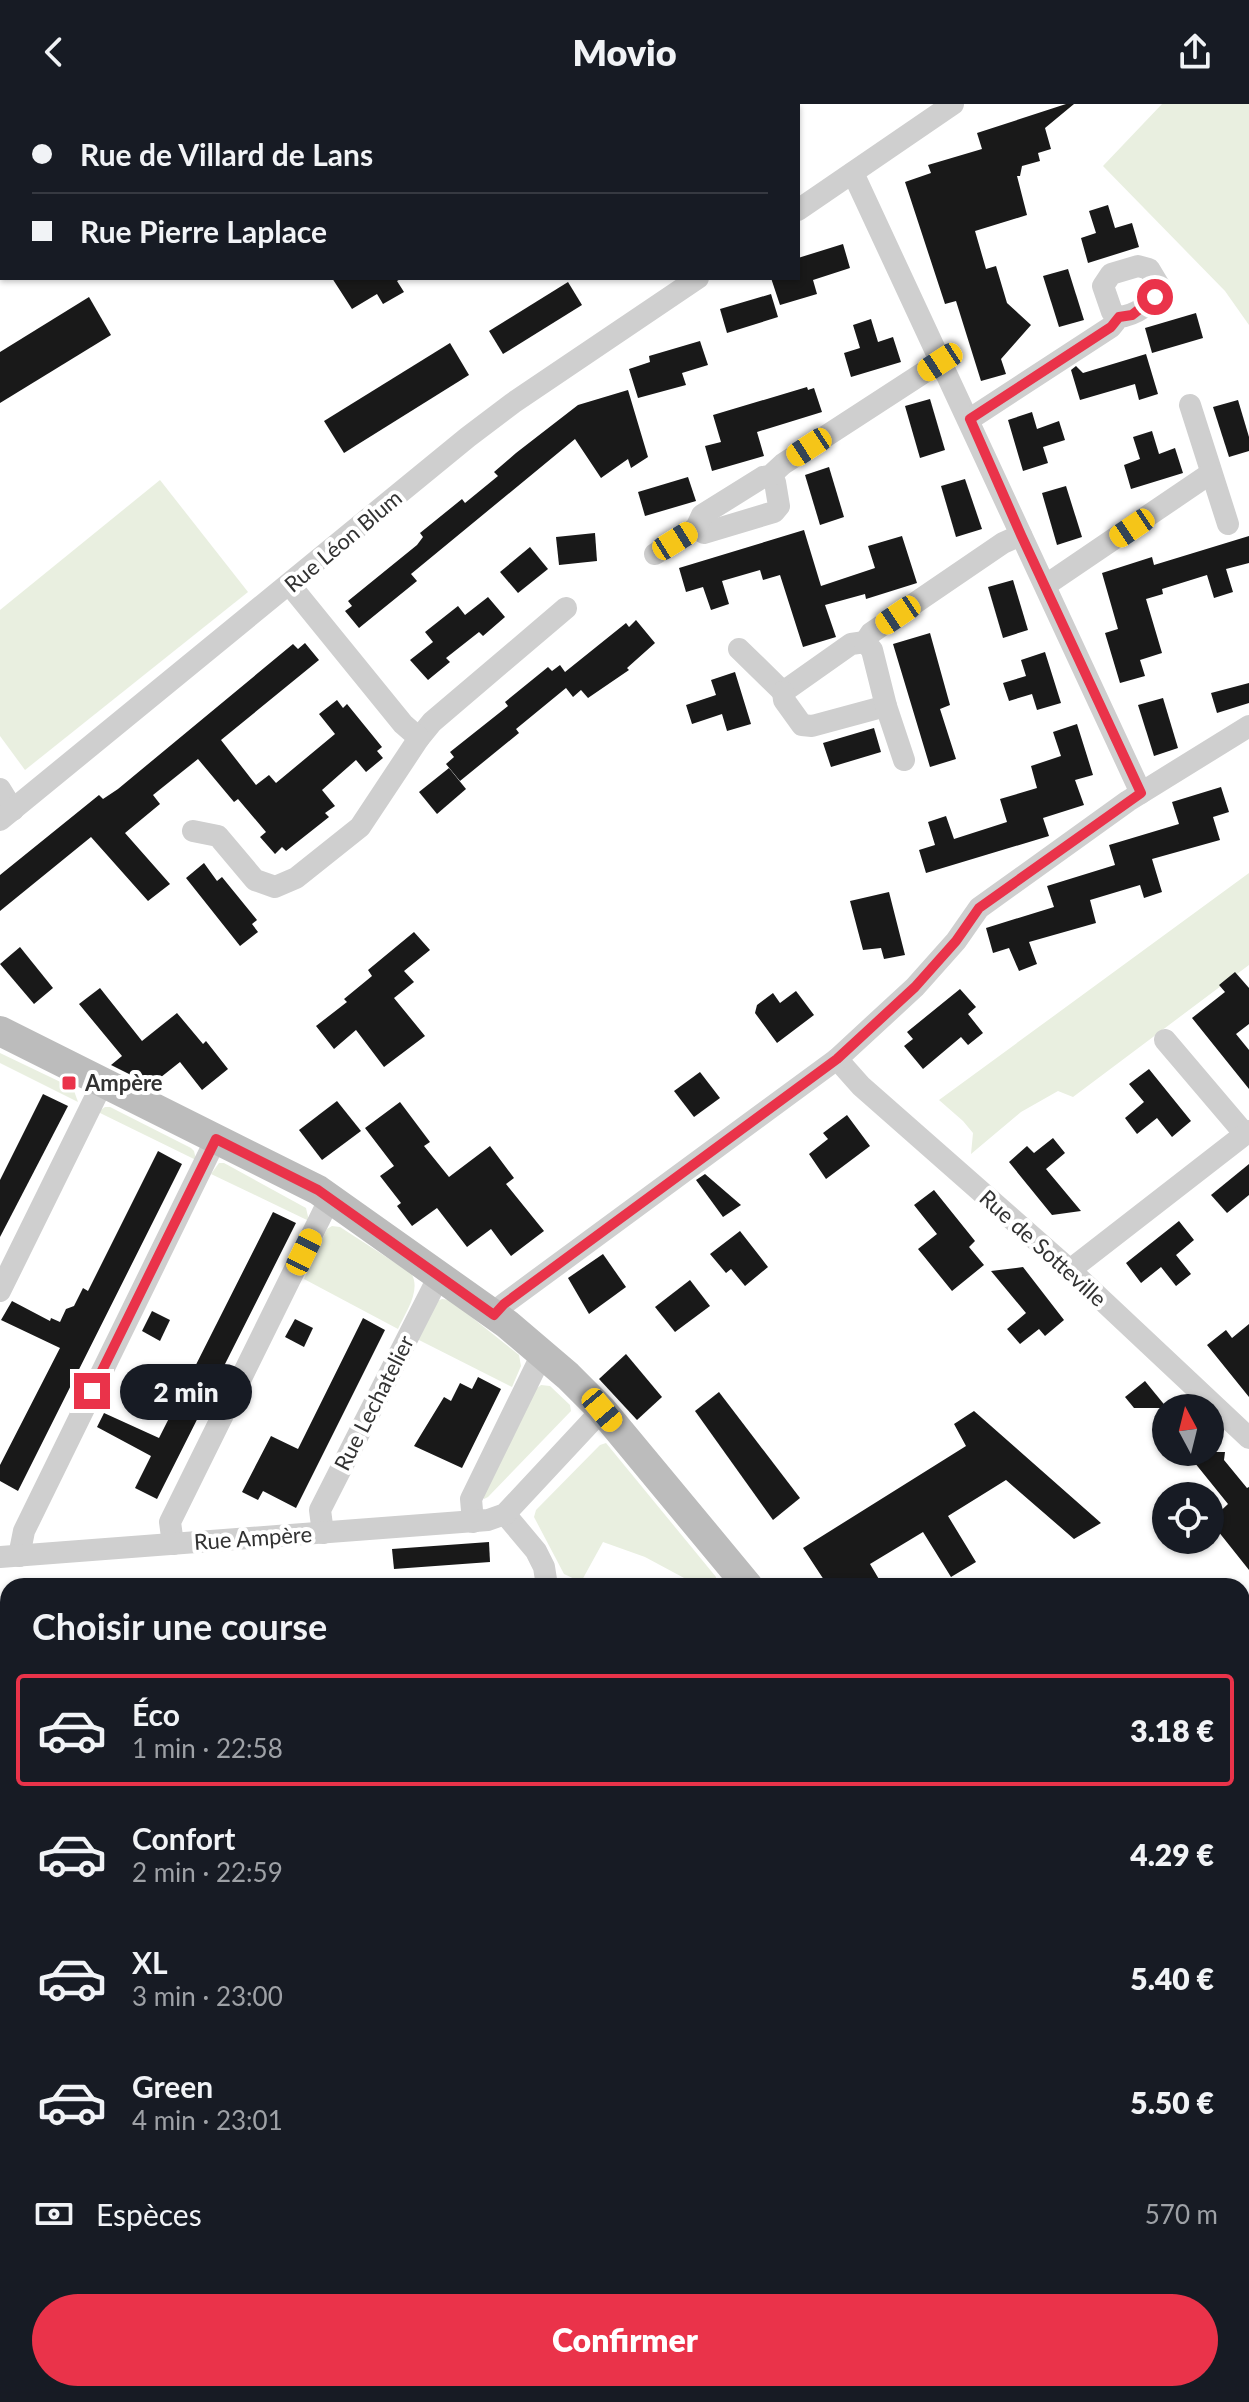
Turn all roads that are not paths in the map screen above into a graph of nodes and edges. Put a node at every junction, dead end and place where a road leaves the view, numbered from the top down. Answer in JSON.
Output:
{"nodes":[{"id":1,"x":953,"y":104,"type":"edge"},
{"id":2,"x":853,"y":173,"type":"junction"},
{"id":3,"x":800,"y":209,"type":"edge"},
{"id":4,"x":695,"y":280,"type":"edge"},
{"id":5,"x":1119,"y":317,"type":"dead end"},
{"id":6,"x":940,"y":362,"type":"junction"},
{"id":7,"x":1190,"y":405,"type":"dead end"},
{"id":8,"x":970,"y":419,"type":"junction"},
{"id":9,"x":1211,"y":473,"type":"junction"},
{"id":10,"x":770,"y":476,"type":"junction"},
{"id":11,"x":1228,"y":524,"type":"dead end"},
{"id":12,"x":696,"y":528,"type":"junction"},
{"id":13,"x":1021,"y":535,"type":"junction"},
{"id":14,"x":655,"y":554,"type":"dead end"},
{"id":15,"x":290,"y":585,"type":"junction"},
{"id":16,"x":1046,"y":585,"type":"junction"},
{"id":17,"x":566,"y":608,"type":"dead end"},
{"id":18,"x":865,"y":642,"type":"junction"},
{"id":19,"x":739,"y":649,"type":"dead end"},
{"id":20,"x":783,"y":692,"type":"junction"},
{"id":21,"x":886,"y":706,"type":"junction"},
{"id":22,"x":1249,"y":726,"type":"edge"},
{"id":23,"x":419,"y":738,"type":"junction"},
{"id":24,"x":904,"y":760,"type":"dead end"},
{"id":25,"x":0,"y":789,"type":"edge"},
{"id":26,"x":1141,"y":793,"type":"junction"},
{"id":27,"x":6,"y":815,"type":"edge"},
{"id":28,"x":193,"y":831,"type":"dead end"},
{"id":29,"x":0,"y":1031,"type":"edge"},
{"id":30,"x":1165,"y":1040,"type":"dead end"},
{"id":31,"x":837,"y":1059,"type":"junction"},
{"id":32,"x":103,"y":1082,"type":"junction"},
{"id":33,"x":1247,"y":1132,"type":"edge"},
{"id":34,"x":216,"y":1139,"type":"junction"},
{"id":35,"x":330,"y":1198,"type":"junction"},
{"id":36,"x":1070,"y":1270,"type":"junction"},
{"id":37,"x":439,"y":1276,"type":"junction"},
{"id":38,"x":0,"y":1291,"type":"edge"},
{"id":39,"x":494,"y":1315,"type":"junction"},
{"id":40,"x":542,"y":1354,"type":"junction"},
{"id":41,"x":602,"y":1410,"type":"junction"},
{"id":42,"x":1249,"y":1438,"type":"edge"},
{"id":43,"x":505,"y":1514,"type":"junction"},
{"id":44,"x":473,"y":1522,"type":"junction"},
{"id":45,"x":323,"y":1533,"type":"junction"},
{"id":46,"x":173,"y":1544,"type":"junction"},
{"id":47,"x":9,"y":1556,"type":"edge"},
{"id":48,"x":546,"y":1578,"type":"edge"},
{"id":49,"x":738,"y":1578,"type":"edge"}],
"edges":[{"from":1,"to":2,"type":"street"},
{"from":2,"to":3,"type":"street"},
{"from":2,"to":6,"type":"street"},
{"from":4,"to":15,"type":"street","name":"Rue Léon Blum"},
{"from":5,"to":8,"type":"street"},
{"from":6,"to":8,"type":"street"},
{"from":6,"to":10,"type":"street"},
{"from":7,"to":9,"type":"street"},
{"from":8,"to":13,"type":"street"},
{"from":9,"to":11,"type":"street"},
{"from":9,"to":16,"type":"street"},
{"from":10,"to":12,"type":"street"},
{"from":10,"to":12,"type":"street"},
{"from":12,"to":14,"type":"street"},
{"from":13,"to":16,"type":"street"},
{"from":13,"to":18,"type":"street"},
{"from":15,"to":23,"type":"street"},
{"from":15,"to":27,"type":"street","name":"Rue Léon Blum"},
{"from":16,"to":26,"type":"street"},
{"from":17,"to":23,"type":"street"},
{"from":18,"to":20,"type":"street"},
{"from":18,"to":21,"type":"street"},
{"from":19,"to":20,"type":"street"},
{"from":20,"to":21,"type":"street"},
{"from":21,"to":24,"type":"street"},
{"from":22,"to":26,"type":"street"},
{"from":23,"to":28,"type":"street"},
{"from":25,"to":27,"type":"street"},
{"from":26,"to":31,"type":"street"},
{"from":29,"to":32,"type":"street"},
{"from":30,"to":33,"type":"street"},
{"from":31,"to":36,"type":"street","name":"Rue de Sotteville"},
{"from":31,"to":39,"type":"street"},
{"from":32,"to":34,"type":"street"},
{"from":32,"to":38,"type":"street"},
{"from":33,"to":36,"type":"street"},
{"from":34,"to":35,"type":"street"},
{"from":34,"to":47,"type":"street"},
{"from":35,"to":37,"type":"street"},
{"from":35,"to":46,"type":"street"},
{"from":36,"to":42,"type":"street","name":"Rue de Sotteville"},
{"from":37,"to":39,"type":"street"},
{"from":37,"to":45,"type":"street","name":"Rue Lechatelier"},
{"from":39,"to":40,"type":"street"},
{"from":40,"to":41,"type":"street"},
{"from":40,"to":44,"type":"street"},
{"from":41,"to":43,"type":"street"},
{"from":41,"to":49,"type":"street"},
{"from":43,"to":44,"type":"street","name":"Rue Ampère"},
{"from":43,"to":48,"type":"street"},
{"from":44,"to":45,"type":"street","name":"Rue Ampère"},
{"from":45,"to":46,"type":"street","name":"Rue Ampère"},
{"from":46,"to":47,"type":"street","name":"Rue Ampère"}]}
